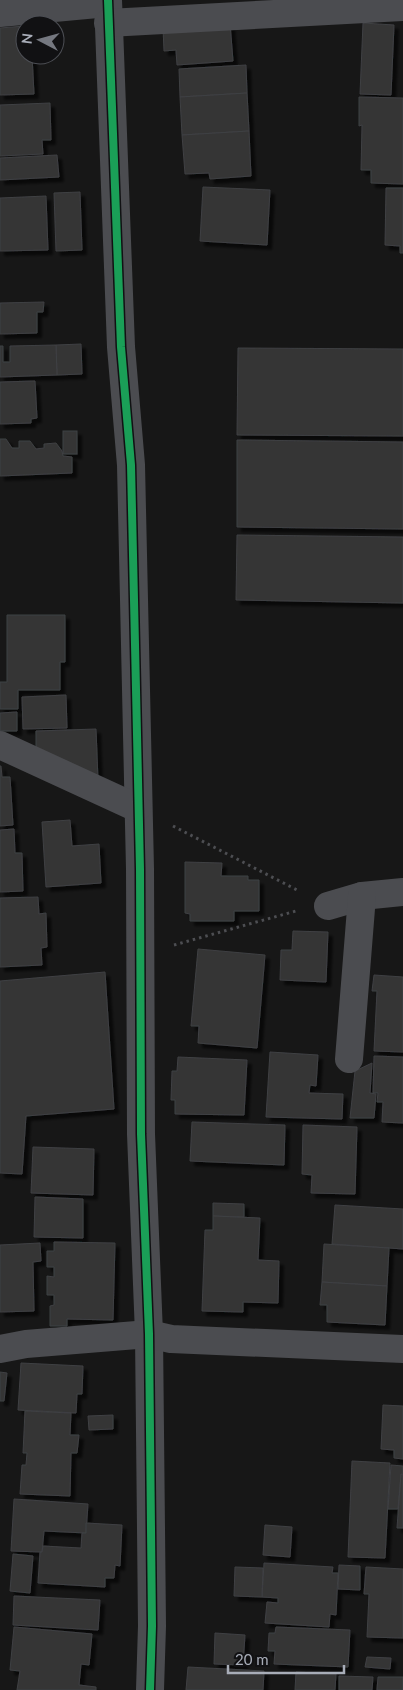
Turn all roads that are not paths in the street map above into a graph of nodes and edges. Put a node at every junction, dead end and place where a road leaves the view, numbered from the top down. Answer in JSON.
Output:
{"nodes":[{"id":1,"x":403,"y":7,"type":"edge"},
{"id":2,"x":108,"y":9,"type":"edge"},
{"id":3,"x":0,"y":13,"type":"edge"},
{"id":4,"x":0,"y":745,"type":"edge"},
{"id":5,"x":138,"y":808,"type":"junction"},
{"id":6,"x":403,"y":892,"type":"edge"},
{"id":7,"x":362,"y":896,"type":"junction"},
{"id":8,"x":328,"y":906,"type":"road end"},
{"id":9,"x":349,"y":1059,"type":"dead end"},
{"id":10,"x":149,"y":1334,"type":"junction"},
{"id":11,"x":0,"y":1349,"type":"edge"},
{"id":12,"x":403,"y":1349,"type":"edge"},
{"id":13,"x":150,"y":1690,"type":"edge"}],
"edges":[{"from":1,"to":2,"type":"street"},
{"from":2,"to":3,"type":"street"},
{"from":2,"to":5,"type":"street"},
{"from":4,"to":5,"type":"street"},
{"from":5,"to":10,"type":"street"},
{"from":6,"to":7,"type":"street"},
{"from":7,"to":8,"type":"street"},
{"from":7,"to":9,"type":"street"},
{"from":10,"to":11,"type":"street"},
{"from":10,"to":12,"type":"street"},
{"from":10,"to":13,"type":"street"}]}
